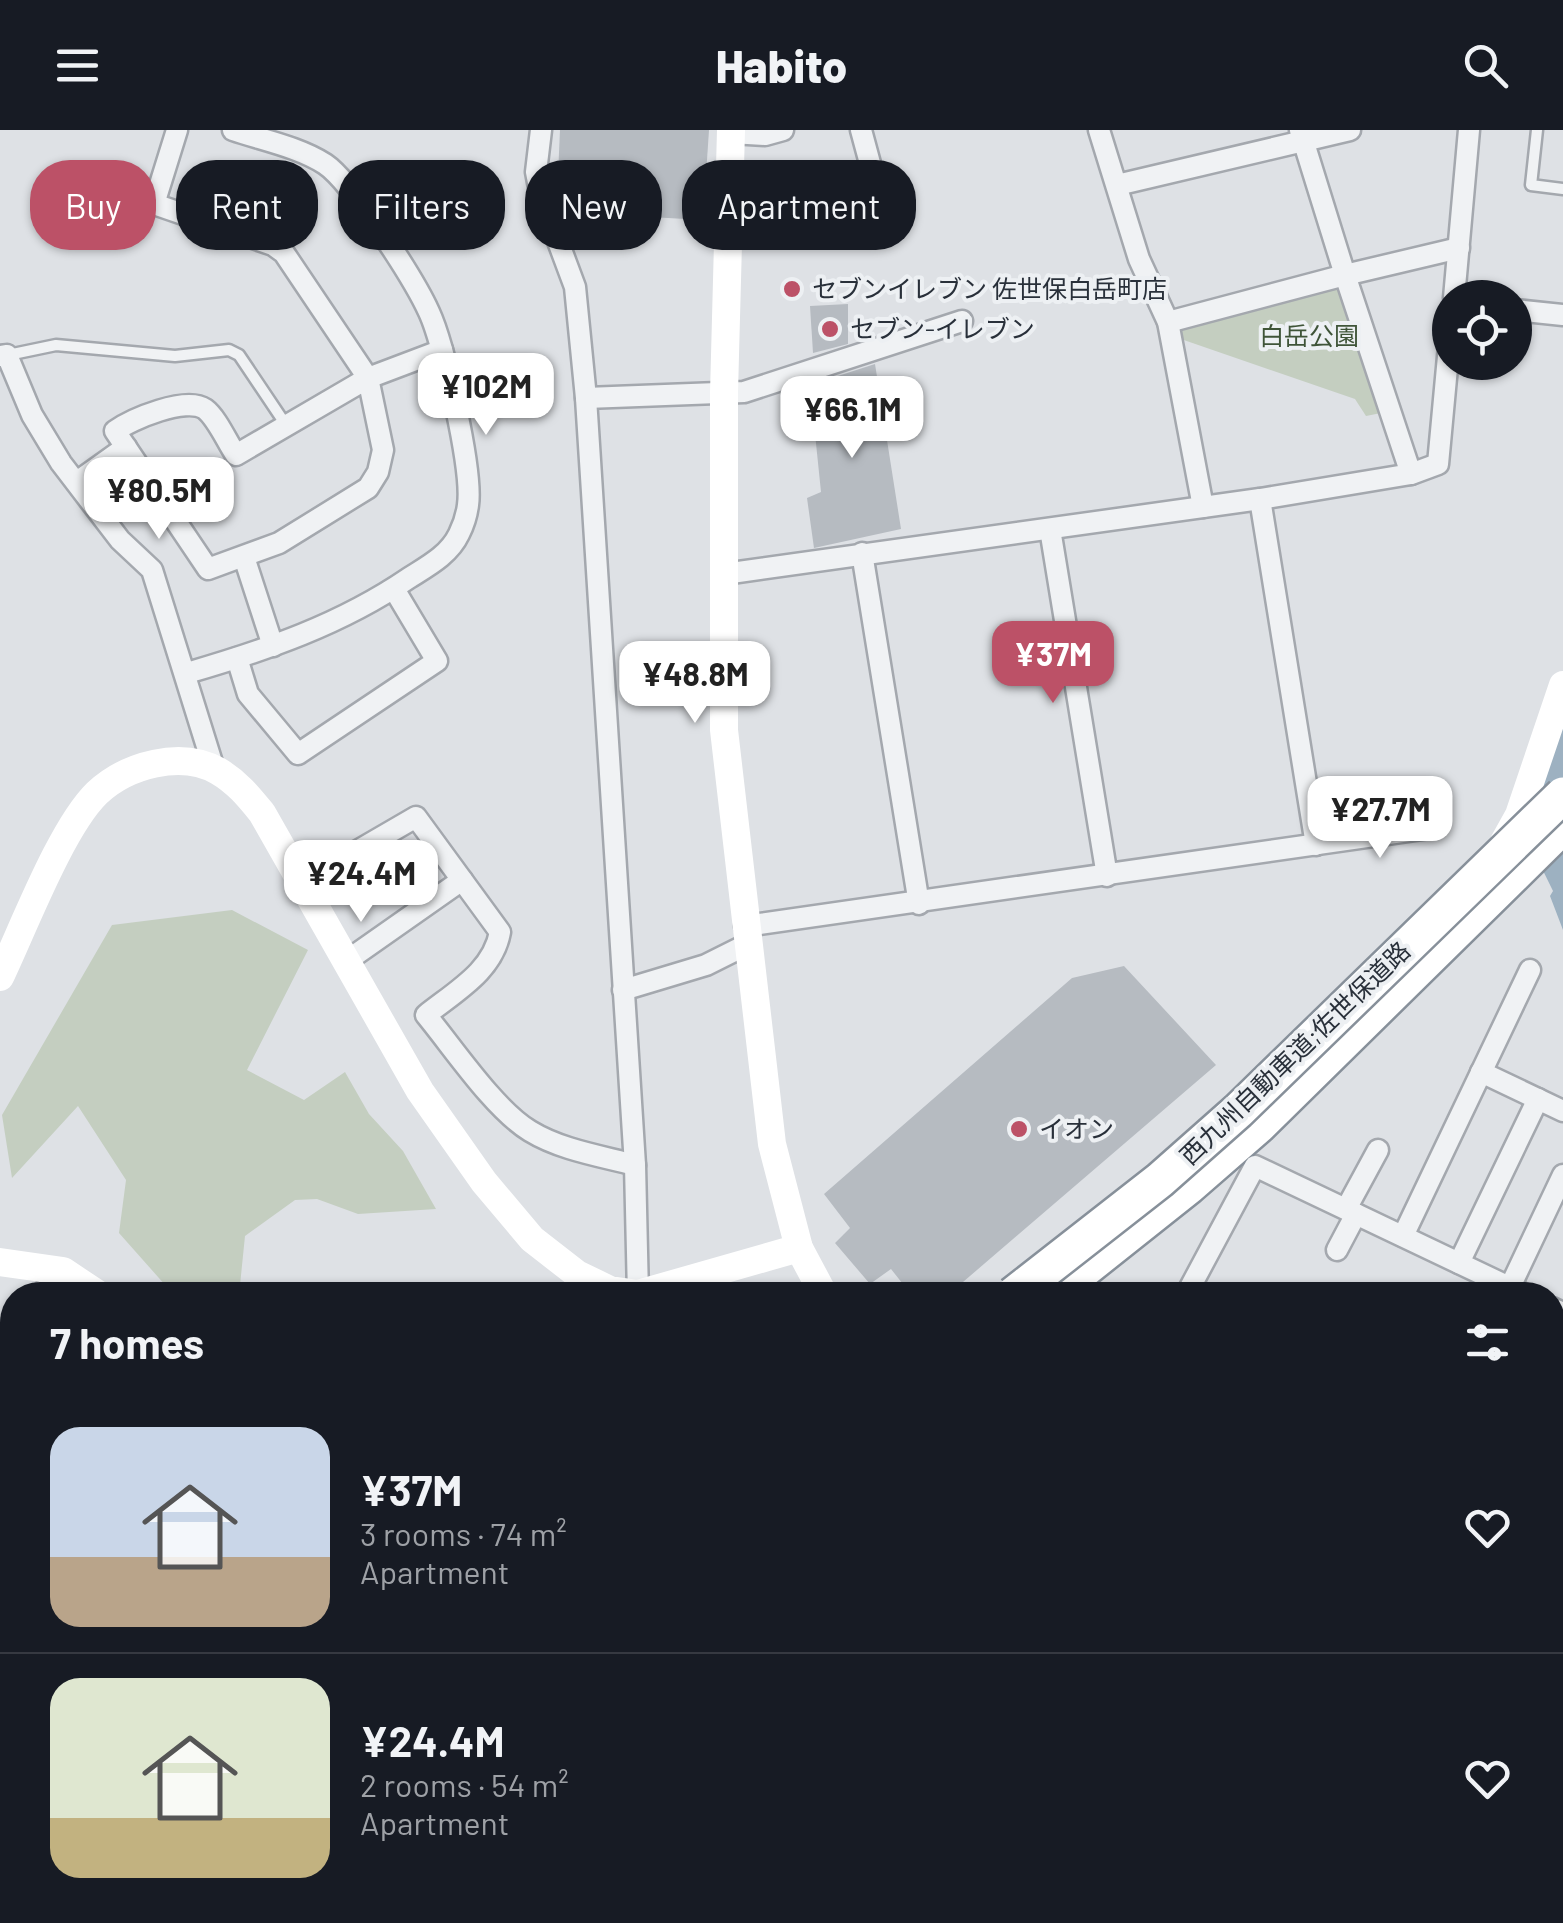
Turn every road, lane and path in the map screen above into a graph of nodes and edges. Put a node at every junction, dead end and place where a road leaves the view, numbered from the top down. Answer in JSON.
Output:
{"nodes":[{"id":1,"x":177,"y":130,"type":"edge"},
{"id":2,"x":233,"y":130,"type":"edge"},
{"id":3,"x":541,"y":130,"type":"edge"},
{"id":4,"x":783,"y":130,"type":"edge"},
{"id":5,"x":861,"y":130,"type":"edge"},
{"id":6,"x":1099,"y":130,"type":"edge"},
{"id":7,"x":1350,"y":130,"type":"edge"},
{"id":8,"x":1469,"y":130,"type":"edge"},
{"id":9,"x":1538,"y":130,"type":"edge"},
{"id":10,"x":731,"y":131,"type":"edge"},
{"id":11,"x":1302,"y":136,"type":"edge"},
{"id":12,"x":869,"y":160,"type":"edge"},
{"id":13,"x":1117,"y":184,"type":"junction"},
{"id":14,"x":1563,"y":189,"type":"edge"},
{"id":15,"x":1459,"y":248,"type":"junction"},
{"id":16,"x":1345,"y":276,"type":"junction"},
{"id":17,"x":1456,"y":280,"type":"edge"},
{"id":18,"x":1532,"y":312,"type":"edge"},
{"id":19,"x":1563,"y":315,"type":"edge"},
{"id":20,"x":962,"y":322,"type":"dead end"},
{"id":21,"x":1168,"y":322,"type":"junction"},
{"id":22,"x":442,"y":350,"type":"junction"},
{"id":23,"x":4,"y":356,"type":"edge"},
{"id":24,"x":368,"y":378,"type":"junction"},
{"id":25,"x":1446,"y":380,"type":"edge"},
{"id":26,"x":724,"y":393,"type":"junction"},
{"id":27,"x":586,"y":398,"type":"junction"},
{"id":28,"x":287,"y":425,"type":"junction"},
{"id":29,"x":126,"y":447,"type":"junction"},
{"id":30,"x":1412,"y":474,"type":"junction"},
{"id":31,"x":77,"y":482,"type":"junction"},
{"id":32,"x":1260,"y":499,"type":"junction"},
{"id":33,"x":1204,"y":507,"type":"junction"},
{"id":34,"x":1050,"y":528,"type":"junction"},
{"id":35,"x":862,"y":553,"type":"junction"},
{"id":36,"x":244,"y":556,"type":"junction"},
{"id":37,"x":724,"y":574,"type":"junction"},
{"id":38,"x":394,"y":589,"type":"junction"},
{"id":39,"x":273,"y":646,"type":"junction"},
{"id":40,"x":237,"y":658,"type":"junction"},
{"id":41,"x":187,"y":672,"type":"junction"},
{"id":42,"x":1563,"y":685,"type":"edge"},
{"id":43,"x":214,"y":769,"type":"junction"},
{"id":44,"x":1563,"y":794,"type":"edge"},
{"id":45,"x":1563,"y":810,"type":"edge"},
{"id":46,"x":1563,"y":826,"type":"edge"},
{"id":47,"x":1437,"y":827,"type":"dead end"},
{"id":48,"x":1316,"y":845,"type":"junction"},
{"id":49,"x":1107,"y":876,"type":"junction"},
{"id":50,"x":462,"y":880,"type":"junction"},
{"id":51,"x":304,"y":882,"type":"junction"},
{"id":52,"x":919,"y":904,"type":"junction"},
{"id":53,"x":1468,"y":904,"type":"junction"},
{"id":54,"x":747,"y":935,"type":"junction"},
{"id":55,"x":348,"y":960,"type":"junction"},
{"id":56,"x":1530,"y":970,"type":"dead end"},
{"id":57,"x":0,"y":976,"type":"edge"},
{"id":58,"x":623,"y":990,"type":"junction"},
{"id":59,"x":1481,"y":1072,"type":"junction"},
{"id":60,"x":1538,"y":1100,"type":"junction"},
{"id":61,"x":1563,"y":1111,"type":"edge"},
{"id":62,"x":1378,"y":1150,"type":"dead end"},
{"id":63,"x":635,"y":1165,"type":"junction"},
{"id":64,"x":1561,"y":1184,"type":"edge"},
{"id":65,"x":1351,"y":1211,"type":"junction"},
{"id":66,"x":1403,"y":1236,"type":"junction"},
{"id":67,"x":798,"y":1248,"type":"junction"},
{"id":68,"x":1337,"y":1250,"type":"dead end"},
{"id":69,"x":0,"y":1262,"type":"edge"},
{"id":70,"x":1459,"y":1263,"type":"junction"},
{"id":71,"x":62,"y":1271,"type":"junction"},
{"id":72,"x":52,"y":1282,"type":"edge"},
{"id":73,"x":79,"y":1282,"type":"edge"},
{"id":74,"x":594,"y":1282,"type":"edge"},
{"id":75,"x":638,"y":1282,"type":"edge"},
{"id":76,"x":682,"y":1282,"type":"edge"},
{"id":77,"x":817,"y":1282,"type":"edge"},
{"id":78,"x":1030,"y":1282,"type":"edge"},
{"id":79,"x":1066,"y":1282,"type":"edge"},
{"id":80,"x":1068,"y":1282,"type":"edge"},
{"id":81,"x":1193,"y":1282,"type":"edge"},
{"id":82,"x":1499,"y":1282,"type":"edge"},
{"id":83,"x":1522,"y":1282,"type":"edge"}],
"edges":[{"from":1,"to":24,"type":"street"},
{"from":2,"to":22,"type":"street"},
{"from":3,"to":27,"type":"street"},
{"from":4,"to":10,"type":"street"},
{"from":5,"to":12,"type":"street"},
{"from":6,"to":13,"type":"street"},
{"from":7,"to":11,"type":"street"},
{"from":8,"to":15,"type":"street"},
{"from":9,"to":14,"type":"lane"},
{"from":10,"to":26,"type":"street"},
{"from":11,"to":13,"type":"street"},
{"from":11,"to":16,"type":"street"},
{"from":13,"to":21,"type":"street"},
{"from":15,"to":16,"type":"street"},
{"from":15,"to":17,"type":"street"},
{"from":16,"to":21,"type":"street"},
{"from":16,"to":30,"type":"street"},
{"from":18,"to":19,"type":"street"},
{"from":20,"to":26,"type":"street"},
{"from":21,"to":33,"type":"street"},
{"from":22,"to":24,"type":"street"},
{"from":22,"to":38,"type":"street"},
{"from":23,"to":28,"type":"lane"},
{"from":23,"to":31,"type":"street"},
{"from":24,"to":28,"type":"street"},
{"from":24,"to":36,"type":"street"},
{"from":25,"to":30,"type":"street"},
{"from":26,"to":27,"type":"street"},
{"from":26,"to":37,"type":"street"},
{"from":27,"to":58,"type":"street"},
{"from":28,"to":29,"type":"street"},
{"from":29,"to":31,"type":"street"},
{"from":29,"to":36,"type":"street"},
{"from":30,"to":32,"type":"street"},
{"from":31,"to":41,"type":"street"},
{"from":32,"to":33,"type":"street"},
{"from":32,"to":48,"type":"street"},
{"from":33,"to":34,"type":"street"},
{"from":34,"to":35,"type":"street"},
{"from":34,"to":49,"type":"street"},
{"from":35,"to":37,"type":"street"},
{"from":35,"to":52,"type":"street"},
{"from":36,"to":39,"type":"street"},
{"from":37,"to":54,"type":"street"},
{"from":38,"to":39,"type":"street"},
{"from":38,"to":40,"type":"street"},
{"from":39,"to":40,"type":"street"},
{"from":40,"to":41,"type":"street"},
{"from":41,"to":43,"type":"street"},
{"from":42,"to":53,"type":"street"},
{"from":43,"to":51,"type":"street"},
{"from":43,"to":57,"type":"street"},
{"from":44,"to":78,"type":"highway","name":"西九州自動車道;佐世保道路","bridge":true},
{"from":45,"to":53,"type":"street"},
{"from":46,"to":80,"type":"highway","name":"西九州自動車道;佐世保道路"},
{"from":47,"to":48,"type":"street"},
{"from":48,"to":49,"type":"street"},
{"from":49,"to":52,"type":"street"},
{"from":50,"to":51,"type":"street"},
{"from":50,"to":55,"type":"street"},
{"from":50,"to":63,"type":"street"},
{"from":51,"to":55,"type":"street"},
{"from":52,"to":54,"type":"street"},
{"from":53,"to":79,"type":"street"},
{"from":54,"to":58,"type":"street"},
{"from":54,"to":67,"type":"street"},
{"from":55,"to":74,"type":"street"},
{"from":56,"to":59,"type":"street"},
{"from":58,"to":63,"type":"street"},
{"from":59,"to":60,"type":"street"},
{"from":59,"to":66,"type":"street"},
{"from":60,"to":61,"type":"street"},
{"from":60,"to":70,"type":"street"},
{"from":62,"to":65,"type":"street"},
{"from":63,"to":75,"type":"street"},
{"from":64,"to":83,"type":"street"},
{"from":65,"to":66,"type":"street"},
{"from":65,"to":68,"type":"street"},
{"from":65,"to":81,"type":"street"},
{"from":66,"to":70,"type":"street"},
{"from":67,"to":76,"type":"street"},
{"from":67,"to":77,"type":"street"},
{"from":69,"to":71,"type":"street"},
{"from":70,"to":82,"type":"street"},
{"from":71,"to":72,"type":"street"},
{"from":71,"to":73,"type":"street"}]}
